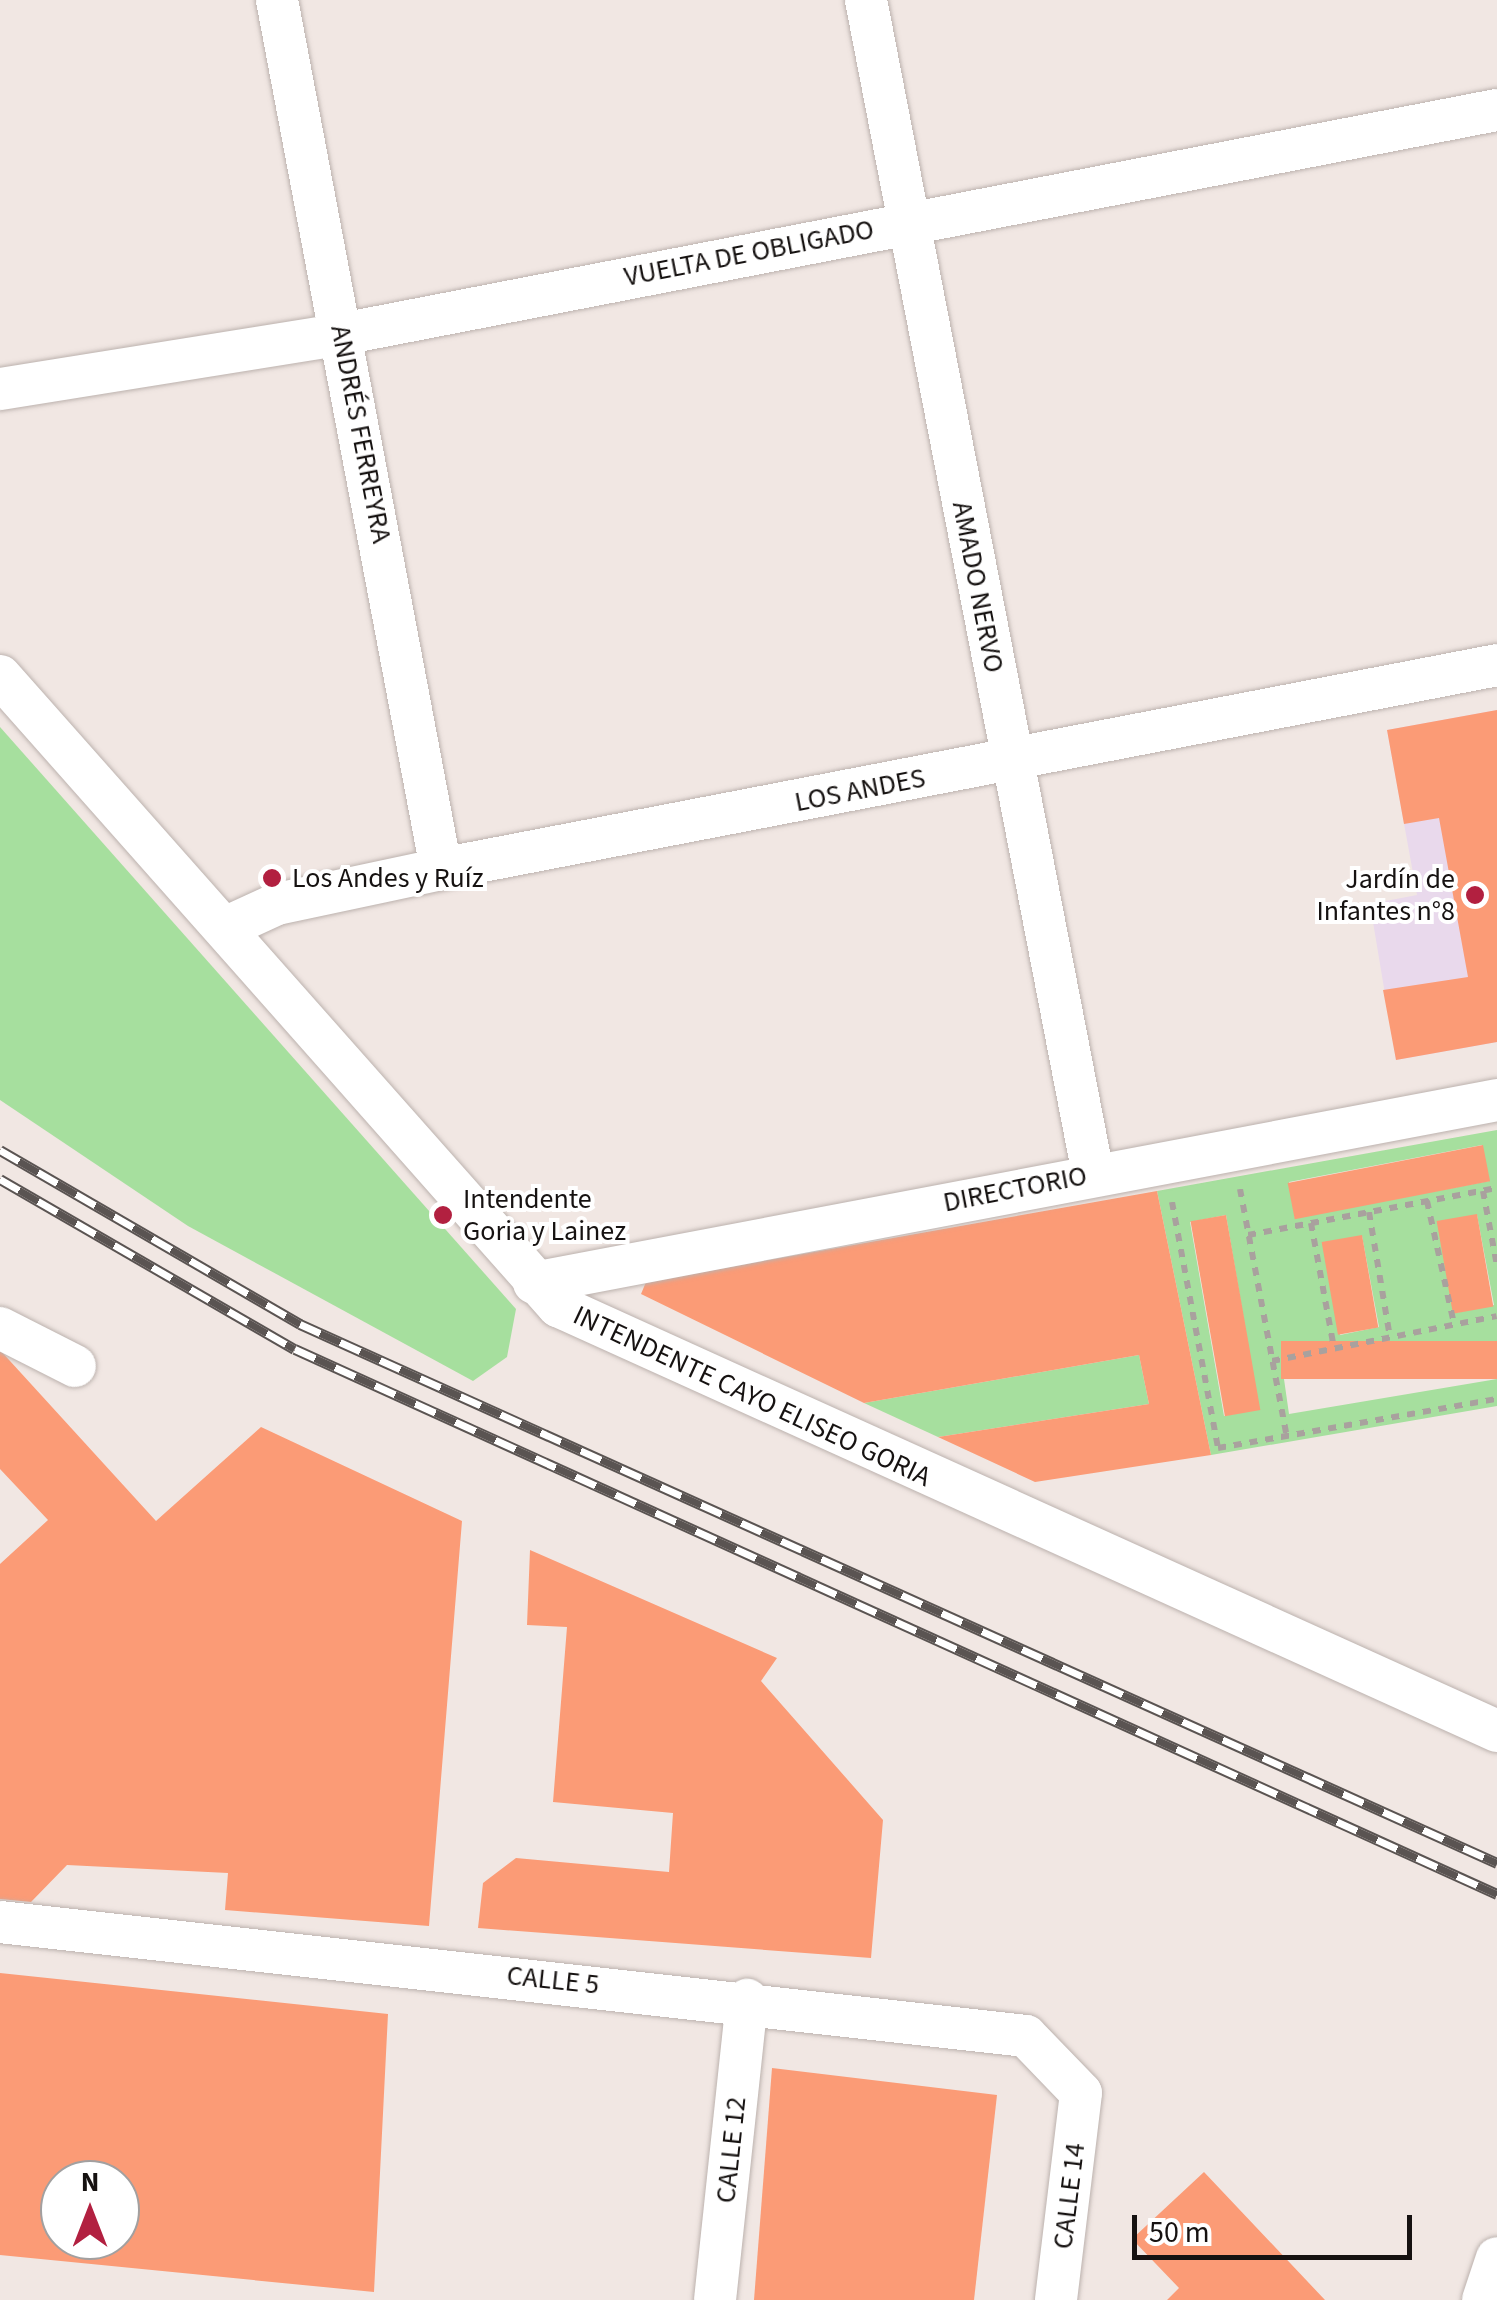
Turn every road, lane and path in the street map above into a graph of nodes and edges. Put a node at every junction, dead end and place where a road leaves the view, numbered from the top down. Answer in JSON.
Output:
{"nodes":[{"id":1,"x":277,"y":0,"type":"edge"},
{"id":2,"x":866,"y":0,"type":"edge"},
{"id":3,"x":1497,"y":110,"type":"edge"},
{"id":4,"x":909,"y":221,"type":"junction"},
{"id":5,"x":342,"y":334,"type":"junction"},
{"id":6,"x":0,"y":389,"type":"edge"},
{"id":7,"x":1497,"y":664,"type":"edge"},
{"id":8,"x":0,"y":676,"type":"edge"},
{"id":9,"x":1012,"y":762,"type":"junction"},
{"id":10,"x":441,"y":869,"type":"junction"},
{"id":11,"x":228,"y":926,"type":"junction"},
{"id":12,"x":1497,"y":1100,"type":"edge"},
{"id":13,"x":1233,"y":1148,"type":"junction"},
{"id":14,"x":1164,"y":1160,"type":"junction"},
{"id":15,"x":1093,"y":1174,"type":"junction"},
{"id":16,"x":1497,"y":1188,"type":"edge"},
{"id":17,"x":1483,"y":1190,"type":"junction"},
{"id":18,"x":1428,"y":1201,"type":"junction"},
{"id":19,"x":1370,"y":1212,"type":"junction"},
{"id":20,"x":1311,"y":1223,"type":"junction"},
{"id":21,"x":1248,"y":1235,"type":"junction"},
{"id":22,"x":1497,"y":1266,"type":"edge"},
{"id":23,"x":534,"y":1282,"type":"junction"},
{"id":24,"x":1497,"y":1316,"type":"edge"},
{"id":25,"x":1454,"y":1324,"type":"junction"},
{"id":26,"x":0,"y":1328,"type":"edge"},
{"id":27,"x":1390,"y":1337,"type":"junction"},
{"id":28,"x":1334,"y":1348,"type":"junction"},
{"id":29,"x":1272,"y":1361,"type":"junction"},
{"id":30,"x":76,"y":1366,"type":"dead end"},
{"id":31,"x":1497,"y":1400,"type":"edge"},
{"id":32,"x":1287,"y":1436,"type":"junction"},
{"id":33,"x":1497,"y":1731,"type":"edge"},
{"id":34,"x":0,"y":1922,"type":"edge"},
{"id":35,"x":747,"y":2000,"type":"junction"},
{"id":36,"x":1081,"y":2093,"type":"joint"},
{"id":37,"x":1497,"y":2258,"type":"edge"},
{"id":38,"x":715,"y":2300,"type":"edge"},
{"id":39,"x":1056,"y":2300,"type":"edge"},
{"id":40,"x":1483,"y":2300,"type":"edge"}],
"edges":[{"from":1,"to":5,"type":"street","name":"ANDRÉS FERREYRA"},
{"from":2,"to":4,"type":"street","name":"AMADO NERVO"},
{"from":3,"to":4,"type":"street","name":"VUELTA DE OBLIGADO"},
{"from":4,"to":5,"type":"street","name":"VUELTA DE OBLIGADO"},
{"from":4,"to":9,"type":"street","name":"AMADO NERVO"},
{"from":5,"to":6,"type":"street","name":"VUELTA DE OBLIGADO"},
{"from":5,"to":10,"type":"street","name":"ANDRÉS FERREYRA"},
{"from":7,"to":9,"type":"street","name":"LOS ANDES"},
{"from":8,"to":11,"type":"street","name":"INTENDENTE CAYO ELISEO GORIA"},
{"from":9,"to":10,"type":"street","name":"LOS ANDES"},
{"from":9,"to":15,"type":"street","name":"AMADO NERVO"},
{"from":10,"to":11,"type":"street","name":"LOS ANDES"},
{"from":11,"to":23,"type":"street","name":"INTENDENTE CAYO ELISEO GORIA"},
{"from":12,"to":13,"type":"street","name":"DIRECTORIO"},
{"from":13,"to":14,"type":"street","name":"DIRECTORIO"},
{"from":13,"to":21,"type":"path"},
{"from":14,"to":15,"type":"street","name":"DIRECTORIO"},
{"from":14,"to":32,"type":"path"},
{"from":15,"to":23,"type":"street","name":"DIRECTORIO"},
{"from":16,"to":17,"type":"path"},
{"from":17,"to":18,"type":"path"},
{"from":17,"to":22,"type":"path"},
{"from":18,"to":19,"type":"path"},
{"from":18,"to":25,"type":"path"},
{"from":19,"to":20,"type":"path"},
{"from":19,"to":27,"type":"path"},
{"from":20,"to":21,"type":"path"},
{"from":20,"to":28,"type":"path"},
{"from":21,"to":29,"type":"path"},
{"from":23,"to":33,"type":"street","name":"INTENDENTE CAYO ELISEO GORIA"},
{"from":24,"to":25,"type":"path"},
{"from":25,"to":27,"type":"path"},
{"from":26,"to":30,"type":"street"},
{"from":27,"to":28,"type":"path"},
{"from":28,"to":29,"type":"path"},
{"from":29,"to":32,"type":"path"},
{"from":31,"to":32,"type":"path"},
{"from":34,"to":35,"type":"street","name":"CALLE 5"},
{"from":35,"to":36,"type":"street","name":"CALLE 5"},
{"from":35,"to":38,"type":"street","name":"CALLE 12"},
{"from":36,"to":39,"type":"street","name":"CALLE 14"},
{"from":37,"to":40,"type":"street"}]}
